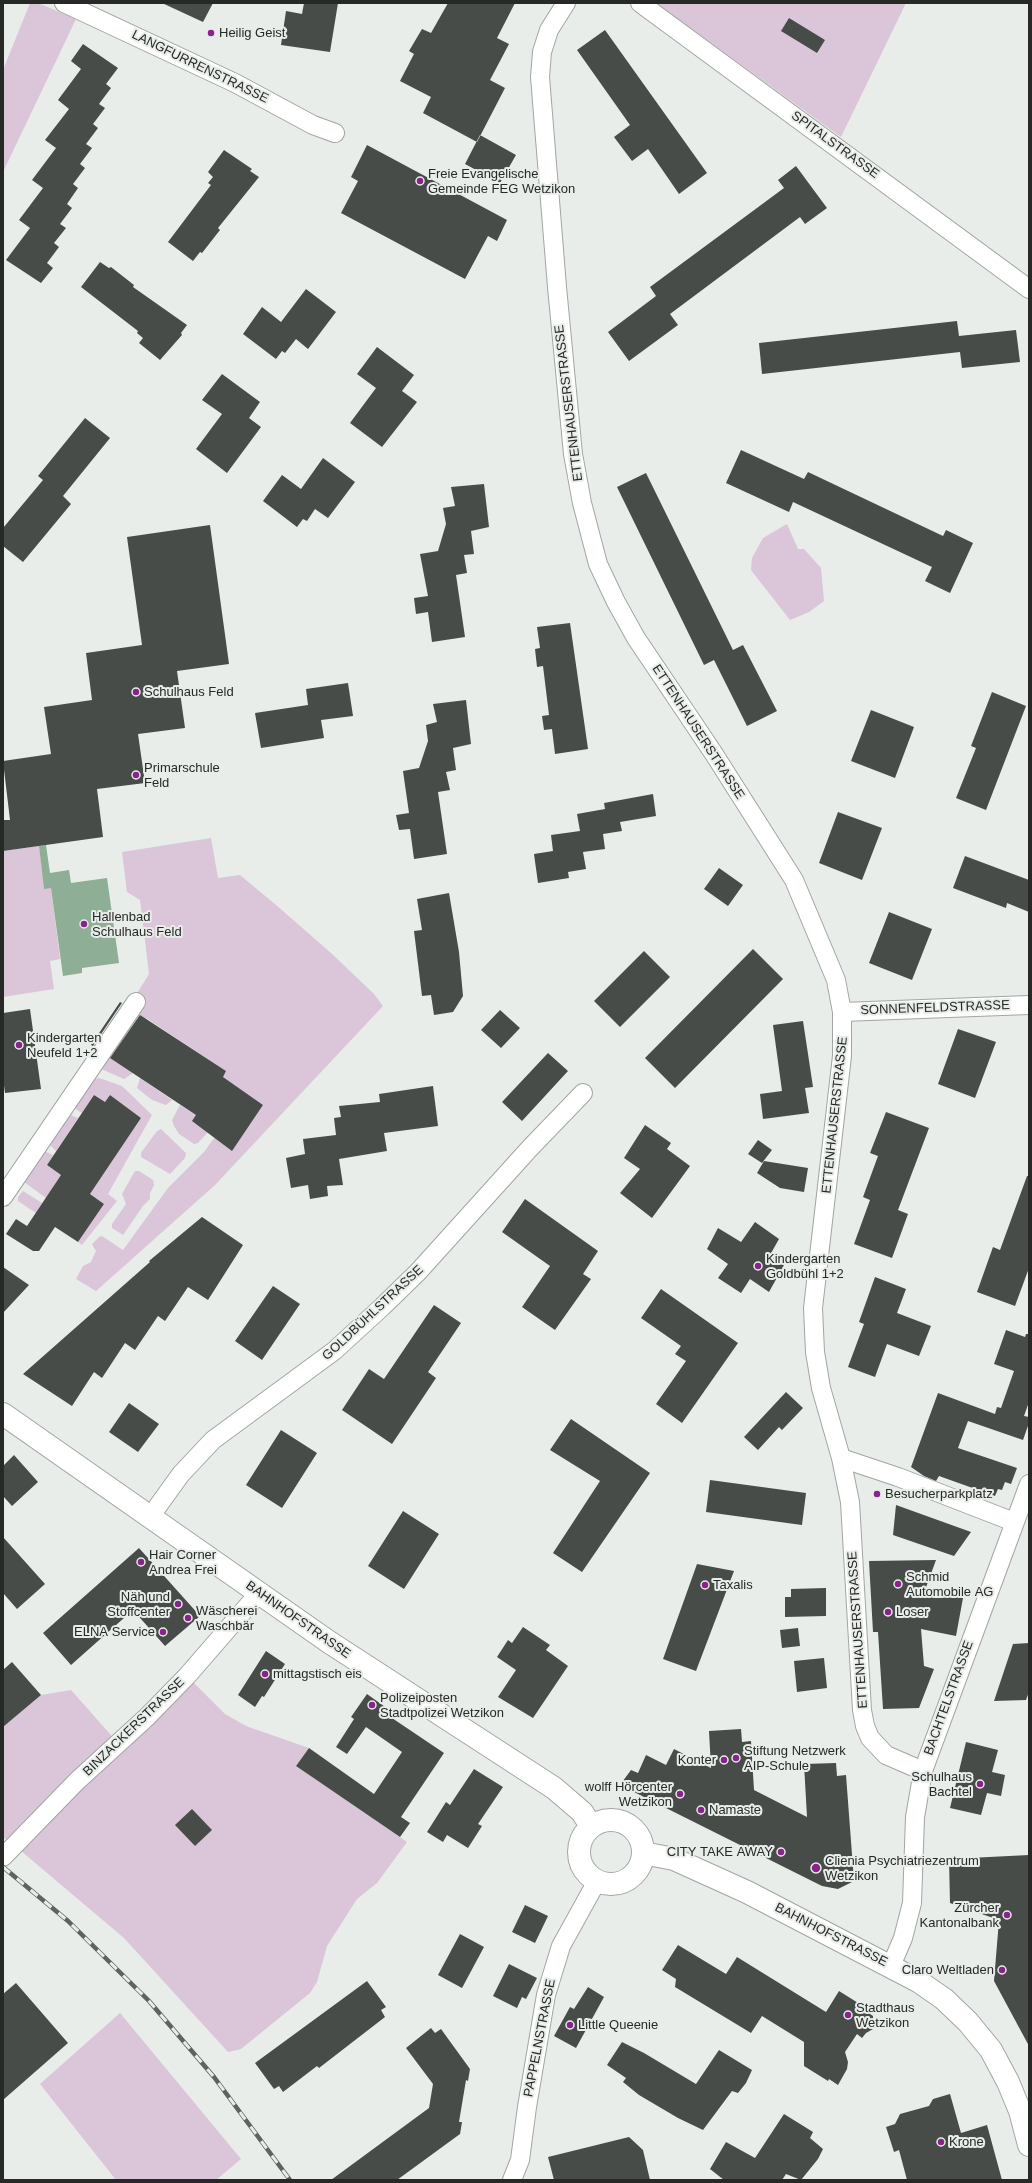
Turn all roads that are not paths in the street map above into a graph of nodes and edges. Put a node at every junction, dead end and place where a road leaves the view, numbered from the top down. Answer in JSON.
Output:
{"nodes":[{"id":1,"x":64,"y":3,"type":"edge"},
{"id":2,"x":566,"y":3,"type":"edge"},
{"id":3,"x":640,"y":3,"type":"edge"},
{"id":4,"x":335,"y":133,"type":"dead end"},
{"id":5,"x":1029,"y":288,"type":"edge"},
{"id":6,"x":136,"y":1002,"type":"dead end"},
{"id":7,"x":1029,"y":1005,"type":"edge"},
{"id":8,"x":842,"y":1012,"type":"junction"},
{"id":9,"x":583,"y":1093,"type":"dead end"},
{"id":10,"x":3,"y":1197,"type":"edge"},
{"id":11,"x":3,"y":1414,"type":"edge"},
{"id":12,"x":841,"y":1458,"type":"junction"},
{"id":13,"x":1029,"y":1484,"type":"edge"},
{"id":14,"x":150,"y":1517,"type":"junction"},
{"id":15,"x":1014,"y":1522,"type":"junction"},
{"id":16,"x":259,"y":1593,"type":"junction"},
{"id":17,"x":923,"y":1771,"type":"junction"},
{"id":18,"x":591,"y":1826,"type":"junction"},
{"id":19,"x":643,"y":1853,"type":"junction"},
{"id":20,"x":3,"y":1857,"type":"edge"},
{"id":21,"x":597,"y":1881,"type":"junction"},
{"id":22,"x":891,"y":1966,"type":"junction"},
{"id":23,"x":1029,"y":2145,"type":"edge"},
{"id":24,"x":512,"y":2180,"type":"edge"}],
"edges":[{"from":1,"to":4,"type":"street","name":"LANGFURRENSTRASSE"},
{"from":2,"to":8,"type":"street","name":"ETTENHAUSERSTRASSE"},
{"from":3,"to":5,"type":"street","name":"SPITALSTRASSE"},
{"from":6,"to":10,"type":"street"},
{"from":7,"to":8,"type":"street","name":"SONNENFELDSTRASSE"},
{"from":8,"to":12,"type":"street","name":"ETTENHAUSERSTRASSE"},
{"from":9,"to":14,"type":"street","name":"GOLDBÜHLSTRASSE"},
{"from":11,"to":14,"type":"main road","name":"BAHNHOFSTRASSE"},
{"from":12,"to":15,"type":"street"},
{"from":12,"to":17,"type":"street","name":"ETTENHAUSERSTRASSE"},
{"from":13,"to":15,"type":"street","name":"BACHTELSTRASSE"},
{"from":14,"to":16,"type":"main road","name":"BAHNHOFSTRASSE"},
{"from":15,"to":17,"type":"street","name":"BACHTELSTRASSE"},
{"from":16,"to":18,"type":"main road","name":"BAHNHOFSTRASSE"},
{"from":16,"to":20,"type":"street","name":"BINZACKERSTRASSE"},
{"from":17,"to":22,"type":"street","name":"BACHTELSTRASSE"},
{"from":18,"to":19,"type":"main road"},
{"from":18,"to":21,"type":"main road"},
{"from":19,"to":21,"type":"main road"},
{"from":19,"to":22,"type":"main road","name":"BAHNHOFSTRASSE"},
{"from":21,"to":24,"type":"street","name":"PAPPELNSTRASSE"},
{"from":22,"to":23,"type":"main road","name":"BAHNHOFSTRASSE"}]}
